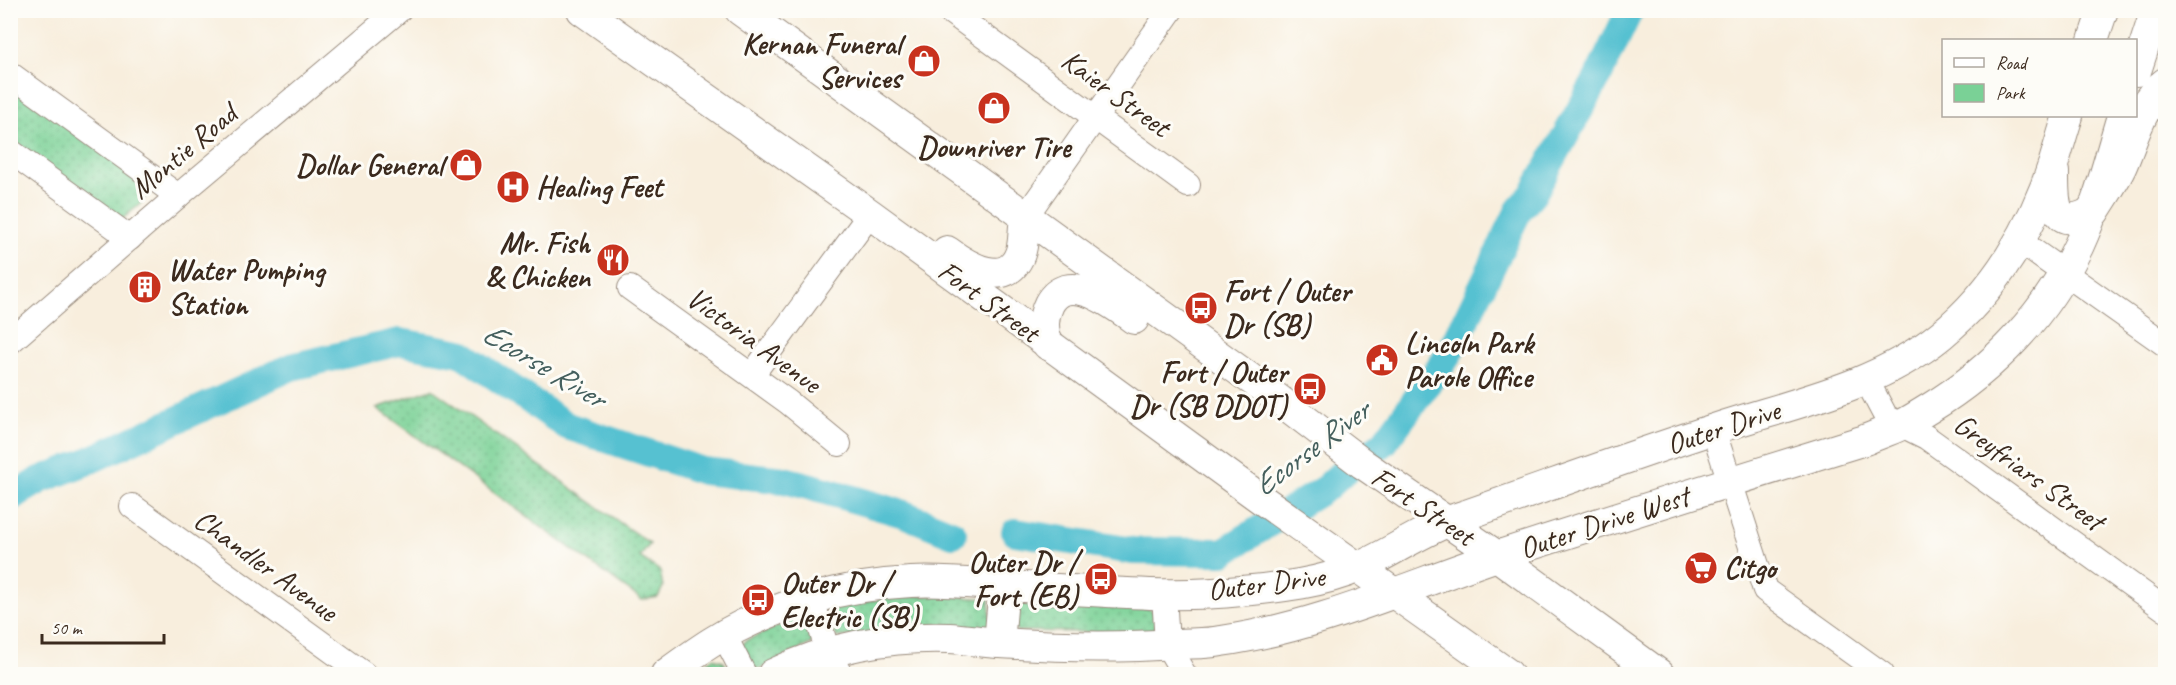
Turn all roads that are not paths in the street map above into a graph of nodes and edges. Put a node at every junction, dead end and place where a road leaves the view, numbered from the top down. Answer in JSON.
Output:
{"nodes":[{"id":1,"x":399,"y":10,"type":"edge"},
{"id":2,"x":582,"y":10,"type":"edge"},
{"id":3,"x":740,"y":10,"type":"edge"},
{"id":4,"x":948,"y":10,"type":"edge"},
{"id":5,"x":1172,"y":10,"type":"edge"},
{"id":6,"x":2103,"y":10,"type":"edge"},
{"id":7,"x":2150,"y":19,"type":"edge"},
{"id":8,"x":2093,"y":39,"type":"edge"},
{"id":9,"x":2137,"y":67,"type":"edge"},
{"id":10,"x":10,"y":74,"type":"edge"},
{"id":11,"x":2166,"y":84,"type":"edge"},
{"id":12,"x":1095,"y":117,"type":"junction"},
{"id":13,"x":2068,"y":117,"type":"edge"},
{"id":14,"x":2122,"y":117,"type":"edge"},
{"id":15,"x":757,"y":136,"type":"junction"},
{"id":16,"x":10,"y":151,"type":"edge"},
{"id":17,"x":2054,"y":163,"type":"junction"},
{"id":18,"x":1188,"y":185,"type":"dead end"},
{"id":19,"x":178,"y":196,"type":"junction"},
{"id":20,"x":2093,"y":211,"type":"junction"},
{"id":21,"x":870,"y":214,"type":"junction"},
{"id":22,"x":1026,"y":216,"type":"junction"},
{"id":23,"x":130,"y":238,"type":"junction"},
{"id":24,"x":2018,"y":240,"type":"junction"},
{"id":25,"x":2065,"y":272,"type":"junction"},
{"id":26,"x":630,"y":288,"type":"dead end"},
{"id":27,"x":10,"y":342,"type":"edge"},
{"id":28,"x":1048,"y":345,"type":"junction"},
{"id":29,"x":2166,"y":345,"type":"edge"},
{"id":30,"x":752,"y":375,"type":"junction"},
{"id":31,"x":1866,"y":379,"type":"junction"},
{"id":32,"x":1266,"y":390,"type":"junction"},
{"id":33,"x":1900,"y":426,"type":"junction"},
{"id":34,"x":1713,"y":429,"type":"junction"},
{"id":35,"x":839,"y":444,"type":"dead end"},
{"id":36,"x":1730,"y":482,"type":"junction"},
{"id":37,"x":132,"y":506,"type":"dead end"},
{"id":38,"x":1446,"y":522,"type":"junction"},
{"id":39,"x":1497,"y":556,"type":"junction"},
{"id":40,"x":1359,"y":567,"type":"junction"},
{"id":41,"x":1004,"y":586,"type":"junction"},
{"id":42,"x":1164,"y":593,"type":"junction"},
{"id":43,"x":1395,"y":594,"type":"junction"},
{"id":44,"x":812,"y":598,"type":"junction"},
{"id":45,"x":2166,"y":610,"type":"edge"},
{"id":46,"x":724,"y":635,"type":"junction"},
{"id":47,"x":999,"y":643,"type":"junction"},
{"id":48,"x":1167,"y":645,"type":"junction"},
{"id":49,"x":834,"y":664,"type":"edge"},
{"id":50,"x":364,"y":675,"type":"edge"},
{"id":51,"x":666,"y":675,"type":"edge"},
{"id":52,"x":744,"y":675,"type":"edge"},
{"id":53,"x":774,"y":675,"type":"edge"},
{"id":54,"x":1185,"y":675,"type":"edge"},
{"id":55,"x":1508,"y":675,"type":"edge"},
{"id":56,"x":1659,"y":675,"type":"edge"},
{"id":57,"x":1882,"y":675,"type":"edge"}],
"edges":[{"from":1,"to":19,"type":"street","name":"Montie Road"},
{"from":2,"to":15,"type":"main road","name":"Fort Street"},
{"from":3,"to":22,"type":"main road","name":"Fort Street"},
{"from":4,"to":12,"type":"street","name":"Kaier Street"},
{"from":5,"to":12,"type":"street"},
{"from":6,"to":8,"type":"main road"},
{"from":7,"to":9,"type":"main road"},
{"from":10,"to":19,"type":"street"},
{"from":11,"to":20,"type":"highway"},
{"from":12,"to":18,"type":"street","name":"Kaier Street"},
{"from":12,"to":22,"type":"street"},
{"from":13,"to":17,"type":"main road"},
{"from":14,"to":20,"type":"main road","name":"Outer Drive West"},
{"from":15,"to":21,"type":"main road","name":"Fort Street"},
{"from":15,"to":22,"type":"main road"},
{"from":16,"to":23,"type":"street"},
{"from":17,"to":20,"type":"main road"},
{"from":17,"to":24,"type":"main road","name":"Outer Drive"},
{"from":19,"to":23,"type":"street","name":"Montie Road"},
{"from":20,"to":25,"type":"main road","name":"Outer Drive West"},
{"from":21,"to":28,"type":"main road","name":"Fort Street"},
{"from":21,"to":30,"type":"street"},
{"from":22,"to":32,"type":"main road","name":"Fort Street"},
{"from":23,"to":27,"type":"street","name":"Montie Road"},
{"from":24,"to":25,"type":"street"},
{"from":24,"to":31,"type":"main road","name":"Outer Drive"},
{"from":25,"to":29,"type":"street"},
{"from":25,"to":33,"type":"main road","name":"Outer Drive West"},
{"from":26,"to":30,"type":"street","name":"Victoria Avenue"},
{"from":28,"to":32,"type":"main road"},
{"from":28,"to":40,"type":"main road","name":"Fort Street"},
{"from":30,"to":35,"type":"street","name":"Victoria Avenue"},
{"from":31,"to":33,"type":"street","name":"Greyfriars Street"},
{"from":31,"to":34,"type":"main road","name":"Outer Drive"},
{"from":32,"to":38,"type":"main road","name":"Fort Street"},
{"from":33,"to":36,"type":"main road","name":"Outer Drive West"},
{"from":33,"to":45,"type":"street","name":"Greyfriars Street"},
{"from":34,"to":36,"type":"street"},
{"from":34,"to":38,"type":"main road","name":"Outer Drive"},
{"from":36,"to":39,"type":"main road","name":"Outer Drive West"},
{"from":36,"to":57,"type":"street"},
{"from":37,"to":50,"type":"street","name":"Chandler Avenue"},
{"from":38,"to":39,"type":"main road","name":"Fort Street"},
{"from":38,"to":40,"type":"main road","name":"Outer Drive"},
{"from":39,"to":43,"type":"main road","name":"Outer Drive West"},
{"from":39,"to":56,"type":"main road","name":"Fort Street"},
{"from":40,"to":42,"type":"main road","name":"Outer Drive"},
{"from":40,"to":43,"type":"main road","name":"Fort Street"},
{"from":41,"to":42,"type":"main road","name":"Outer Drive"},
{"from":41,"to":44,"type":"main road","name":"Outer Drive"},
{"from":41,"to":47,"type":"main road"},
{"from":42,"to":48,"type":"street"},
{"from":43,"to":48,"type":"main road","name":"Outer Drive West"},
{"from":43,"to":55,"type":"main road","name":"Fort Street"},
{"from":44,"to":46,"type":"main road","name":"Outer Drive"},
{"from":44,"to":49,"type":"street"},
{"from":46,"to":51,"type":"main road","name":"Outer Drive"},
{"from":46,"to":52,"type":"street"},
{"from":47,"to":48,"type":"main road","name":"Outer Drive West"},
{"from":47,"to":49,"type":"main road","name":"Outer Drive West"},
{"from":48,"to":54,"type":"street"},
{"from":49,"to":53,"type":"main road","name":"Outer Drive West"}]}
